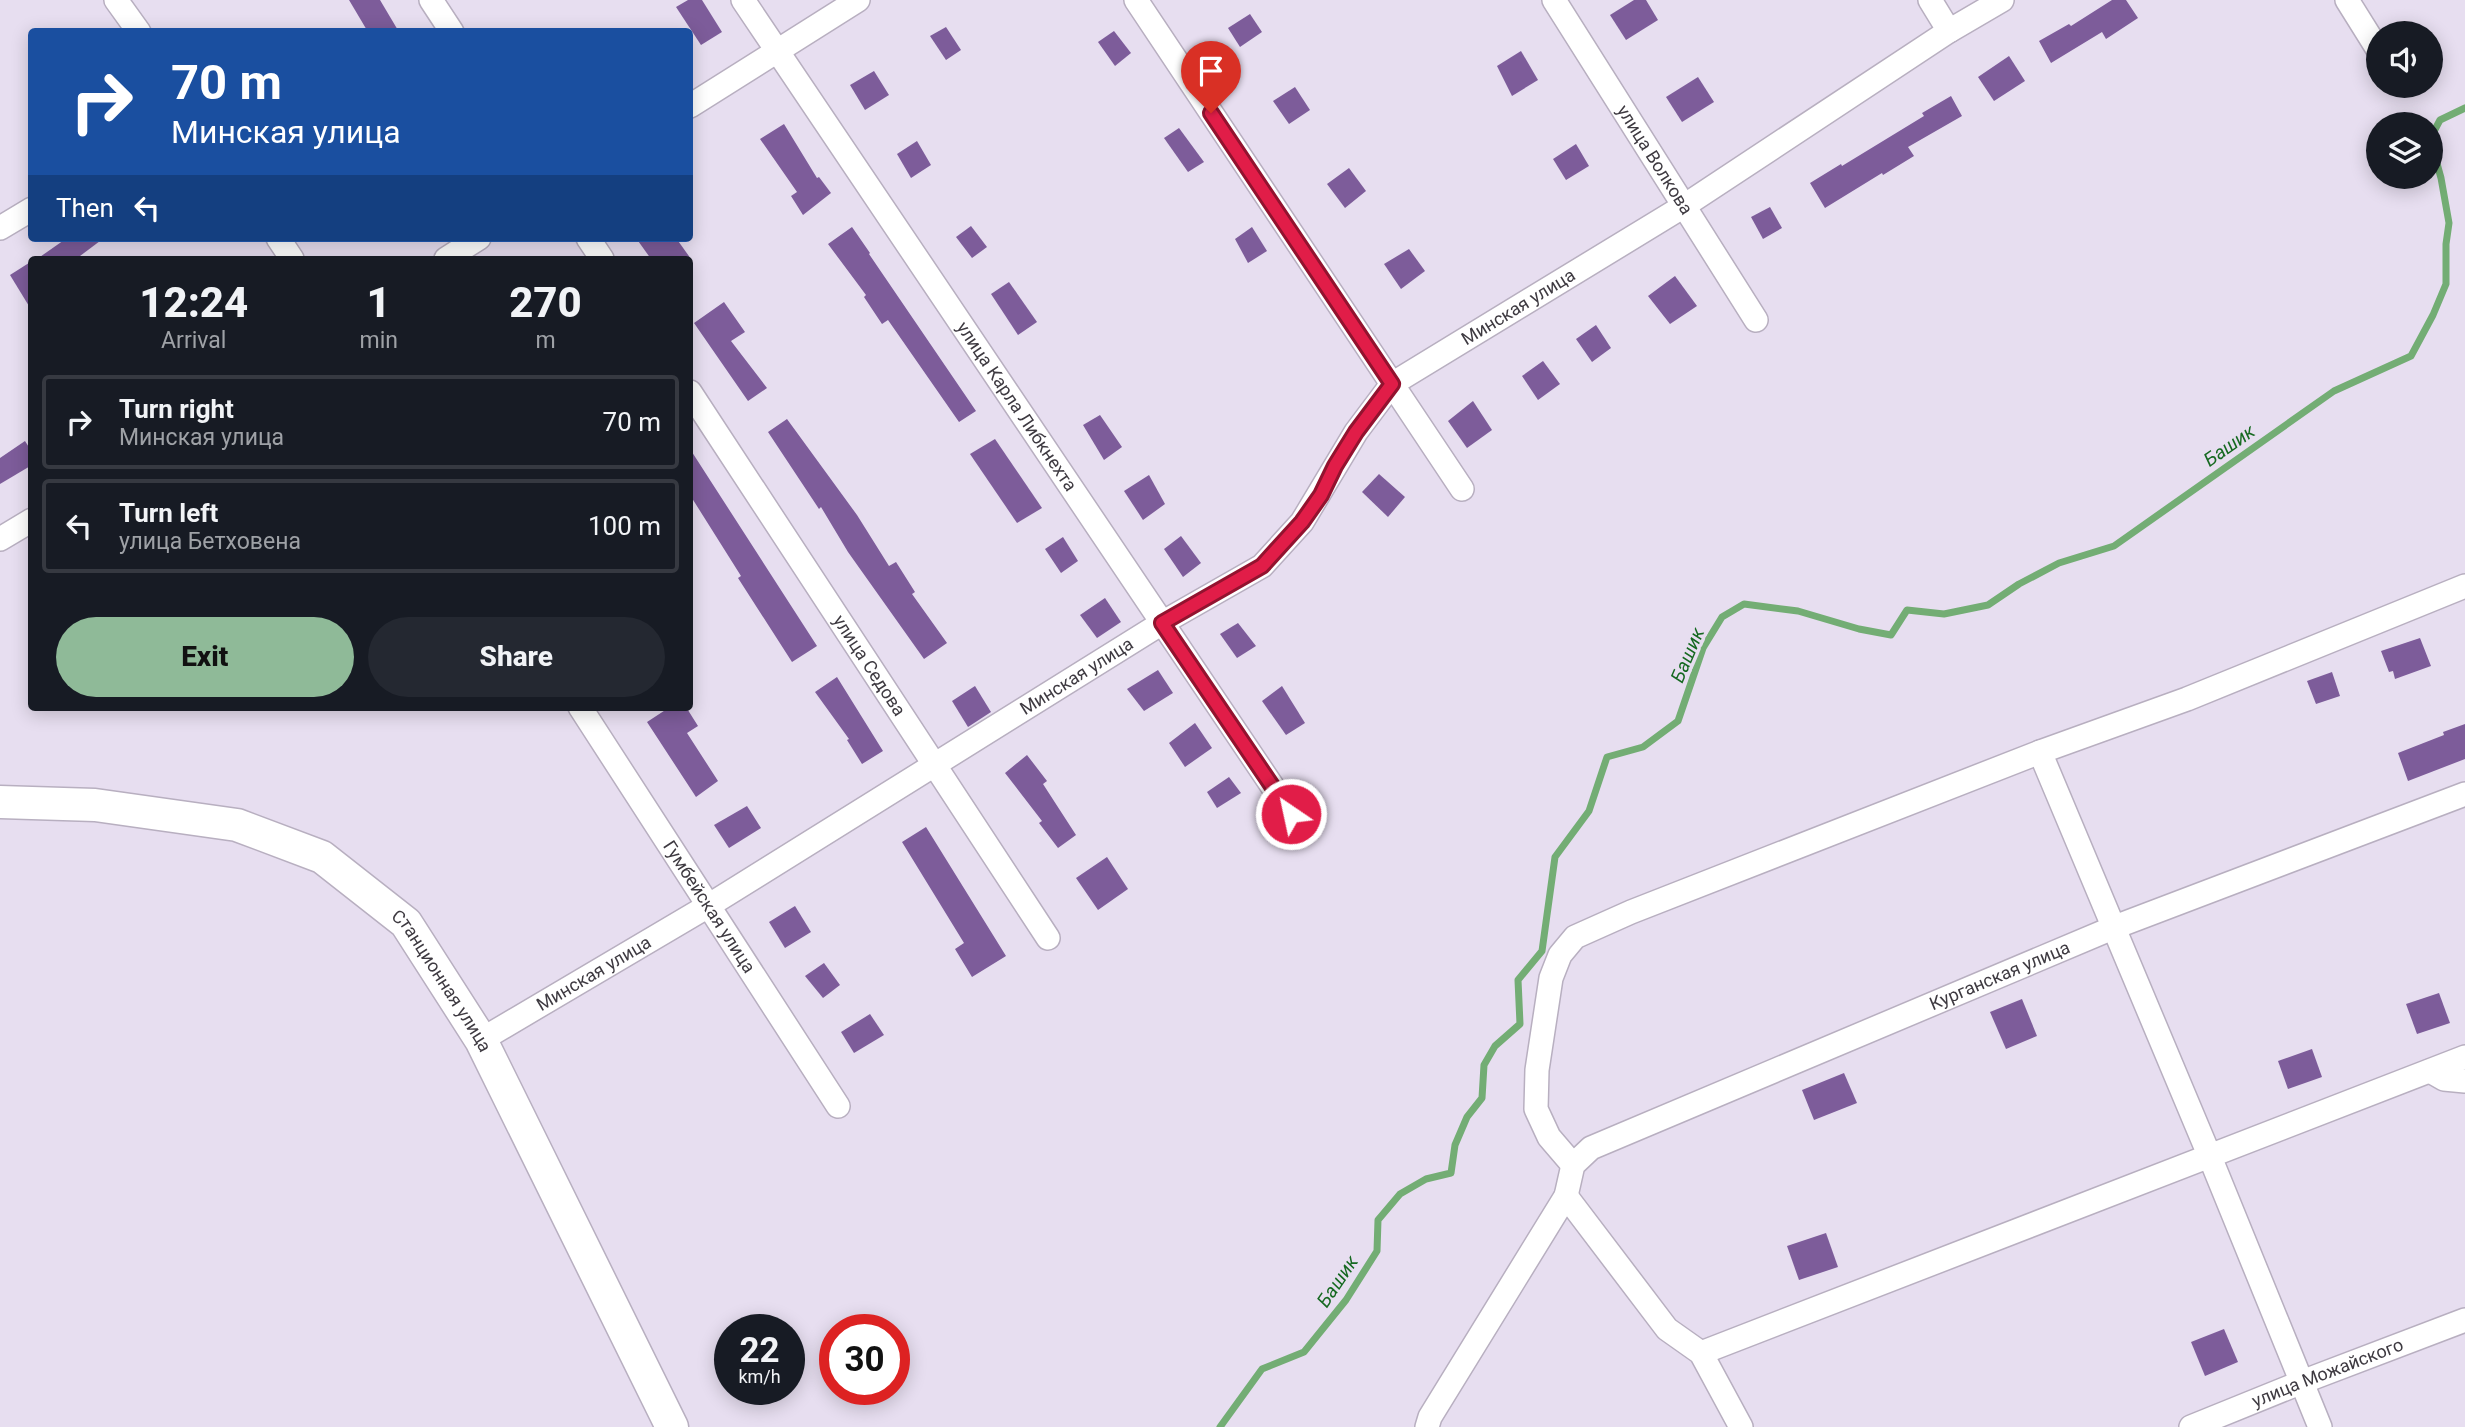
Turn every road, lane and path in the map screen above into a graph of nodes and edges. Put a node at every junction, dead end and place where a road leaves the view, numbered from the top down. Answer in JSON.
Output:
{"nodes":[{"id":1,"x":116,"y":0,"type":"edge"},
{"id":2,"x":431,"y":0,"type":"edge"},
{"id":3,"x":743,"y":0,"type":"edge"},
{"id":4,"x":858,"y":0,"type":"edge"},
{"id":5,"x":1136,"y":0,"type":"edge"},
{"id":6,"x":1554,"y":0,"type":"edge"},
{"id":7,"x":1930,"y":0,"type":"edge"},
{"id":8,"x":2002,"y":0,"type":"edge"},
{"id":9,"x":2347,"y":0,"type":"edge"},
{"id":10,"x":136,"y":28,"type":"edge"},
{"id":11,"x":449,"y":28,"type":"edge"},
{"id":12,"x":2366,"y":30,"type":"edge"},
{"id":13,"x":1949,"y":31,"type":"junction"},
{"id":14,"x":777,"y":51,"type":"junction"},
{"id":15,"x":693,"y":104,"type":"edge"},
{"id":16,"x":1684,"y":206,"type":"junction"},
{"id":17,"x":28,"y":211,"type":"edge"},
{"id":18,"x":0,"y":228,"type":"edge"},
{"id":19,"x":473,"y":242,"type":"edge"},
{"id":20,"x":451,"y":256,"type":"edge"},
{"id":21,"x":1755,"y":320,"type":"dead end"},
{"id":22,"x":1392,"y":384,"type":"junction"},
{"id":23,"x":693,"y":397,"type":"edge"},
{"id":24,"x":1462,"y":489,"type":"dead end"},
{"id":25,"x":28,"y":522,"type":"edge"},
{"id":26,"x":0,"y":539,"type":"edge"},
{"id":27,"x":2465,"y":586,"type":"edge"},
{"id":28,"x":1162,"y":623,"type":"junction"},
{"id":29,"x":583,"y":711,"type":"edge"},
{"id":30,"x":2040,"y":752,"type":"junction"},
{"id":31,"x":935,"y":765,"type":"junction"},
{"id":32,"x":2465,"y":794,"type":"edge"},
{"id":33,"x":0,"y":802,"type":"edge"},
{"id":34,"x":1291,"y":814,"type":"dead end"},
{"id":35,"x":709,"y":906,"type":"junction"},
{"id":36,"x":2115,"y":927,"type":"junction"},
{"id":37,"x":1048,"y":938,"type":"dead end"},
{"id":38,"x":481,"y":1040,"type":"junction"},
{"id":39,"x":2465,"y":1057,"type":"edge"},
{"id":40,"x":2430,"y":1071,"type":"junction"},
{"id":41,"x":2465,"y":1081,"type":"edge"},
{"id":42,"x":838,"y":1106,"type":"dead end"},
{"id":43,"x":2210,"y":1157,"type":"junction"},
{"id":44,"x":1573,"y":1165,"type":"junction"},
{"id":45,"x":1566,"y":1196,"type":"junction"},
{"id":46,"x":2465,"y":1320,"type":"edge"},
{"id":47,"x":1701,"y":1353,"type":"junction"},
{"id":48,"x":2302,"y":1382,"type":"junction"},
{"id":49,"x":672,"y":1427,"type":"edge"},
{"id":50,"x":1427,"y":1427,"type":"edge"},
{"id":51,"x":1741,"y":1427,"type":"edge"},
{"id":52,"x":2191,"y":1427,"type":"edge"},
{"id":53,"x":2320,"y":1427,"type":"edge"}],
"edges":[{"from":1,"to":10,"type":"street"},
{"from":2,"to":11,"type":"street"},
{"from":3,"to":14,"type":"street","name":"улица Карла Либкнехта"},
{"from":4,"to":14,"type":"street"},
{"from":5,"to":22,"type":"street"},
{"from":6,"to":16,"type":"street","name":"улица Волкова"},
{"from":7,"to":13,"type":"street"},
{"from":8,"to":13,"type":"street","name":"Минская улица"},
{"from":9,"to":12,"type":"street"},
{"from":13,"to":16,"type":"street","name":"Минская улица"},
{"from":14,"to":15,"type":"street"},
{"from":14,"to":28,"type":"street","name":"улица Карла Либкнехта"},
{"from":16,"to":21,"type":"street","name":"улица Волкова"},
{"from":16,"to":22,"type":"street","name":"Минская улица"},
{"from":17,"to":18,"type":"street"},
{"from":19,"to":20,"type":"street"},
{"from":22,"to":24,"type":"street"},
{"from":22,"to":28,"type":"street","name":"Минская улица"},
{"from":23,"to":31,"type":"street","name":"улица Седова"},
{"from":25,"to":26,"type":"street"},
{"from":27,"to":30,"type":"street"},
{"from":28,"to":31,"type":"street","name":"Минская улица"},
{"from":28,"to":34,"type":"street","name":"улица Карла Либкнехта"},
{"from":29,"to":35,"type":"street","name":"Гумбейская улица"},
{"from":30,"to":36,"type":"street"},
{"from":30,"to":44,"type":"street"},
{"from":31,"to":35,"type":"street","name":"Минская улица"},
{"from":31,"to":37,"type":"street","name":"улица Седова"},
{"from":32,"to":36,"type":"street","name":"Курганская улица"},
{"from":33,"to":38,"type":"street","name":"Станционная улица"},
{"from":35,"to":38,"type":"street","name":"Минская улица"},
{"from":35,"to":42,"type":"street","name":"Гумбейская улица"},
{"from":36,"to":43,"type":"street"},
{"from":36,"to":44,"type":"street","name":"Курганская улица"},
{"from":38,"to":49,"type":"street","name":"Станционная улица"},
{"from":39,"to":40,"type":"street"},
{"from":40,"to":41,"type":"street"},
{"from":40,"to":43,"type":"street"},
{"from":43,"to":47,"type":"street"},
{"from":43,"to":48,"type":"street"},
{"from":44,"to":45,"type":"street"},
{"from":45,"to":47,"type":"street"},
{"from":45,"to":50,"type":"street"},
{"from":46,"to":48,"type":"street","name":"улица Можайского"},
{"from":47,"to":51,"type":"street"},
{"from":48,"to":52,"type":"street","name":"улица Можайского"},
{"from":48,"to":53,"type":"street"}]}
